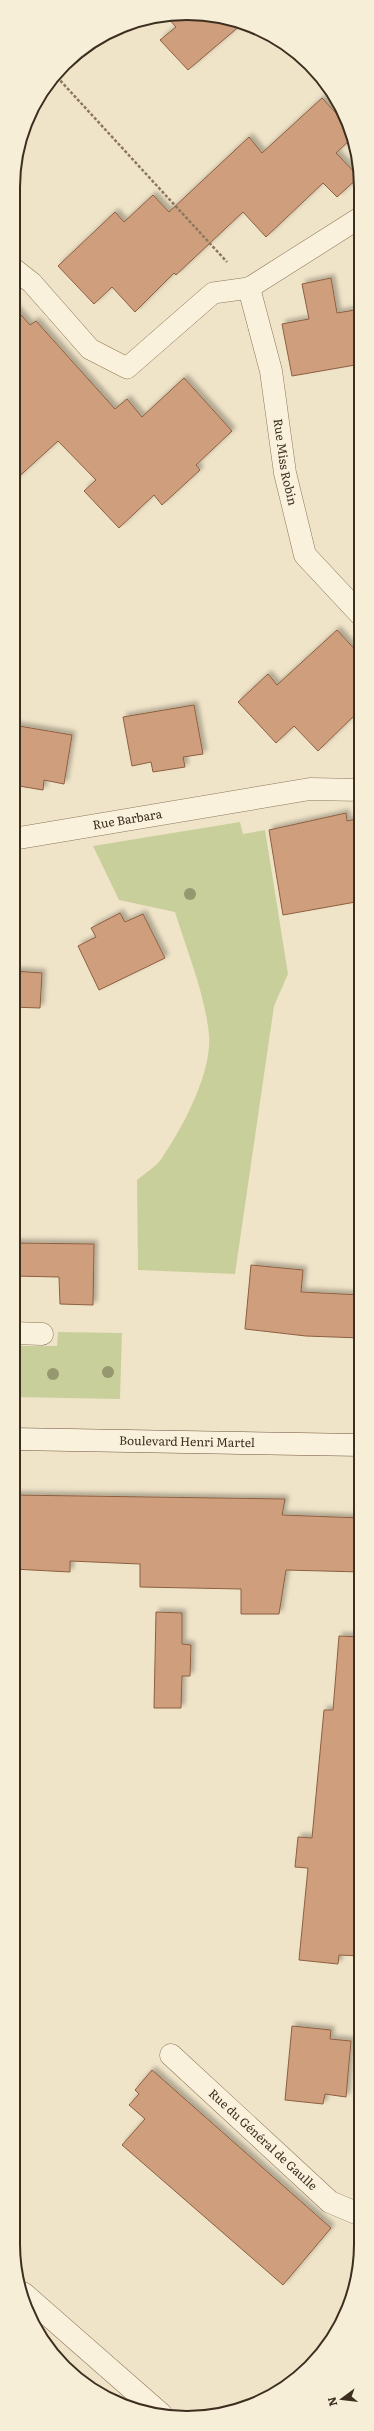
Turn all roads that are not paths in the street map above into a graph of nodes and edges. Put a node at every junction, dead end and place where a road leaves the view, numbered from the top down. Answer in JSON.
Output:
{"nodes":[{"id":1,"x":354,"y":221,"type":"edge"},
{"id":2,"x":20,"y":274,"type":"edge"},
{"id":3,"x":249,"y":288,"type":"junction"},
{"id":4,"x":354,"y":608,"type":"edge"},
{"id":5,"x":354,"y":790,"type":"edge"},
{"id":6,"x":20,"y":838,"type":"edge"},
{"id":7,"x":20,"y":1333,"type":"edge"},
{"id":8,"x":42,"y":1334,"type":"dead end"},
{"id":9,"x":20,"y":1439,"type":"edge"},
{"id":10,"x":354,"y":1445,"type":"edge"},
{"id":11,"x":171,"y":2055,"type":"dead end"},
{"id":12,"x":354,"y":2211,"type":"edge"},
{"id":13,"x":29,"y":2297,"type":"edge"},
{"id":14,"x":154,"y":2408,"type":"edge"}],
"edges":[{"from":1,"to":3,"type":"lane"},
{"from":2,"to":3,"type":"lane"},
{"from":3,"to":4,"type":"street","name":"Rue Miss Robin"},
{"from":5,"to":6,"type":"street","name":"Rue Barbara"},
{"from":7,"to":8,"type":"street"},
{"from":9,"to":10,"type":"street","name":"Boulevard Henri Martel"},
{"from":11,"to":12,"type":"street","name":"Rue du Général de Gaulle"},
{"from":13,"to":14,"type":"street"}]}
